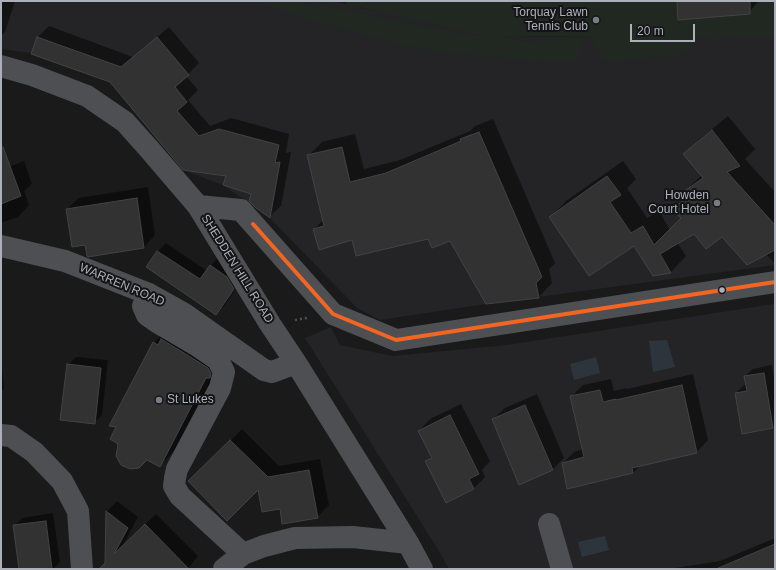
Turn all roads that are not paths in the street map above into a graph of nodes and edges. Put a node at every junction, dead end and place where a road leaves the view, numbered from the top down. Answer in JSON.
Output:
{"nodes":[{"id":1,"x":1,"y":66,"type":"edge"},
{"id":2,"x":198,"y":206,"type":"junction"},
{"id":3,"x":1,"y":246,"type":"edge"},
{"id":4,"x":775,"y":282,"type":"edge"},
{"id":5,"x":149,"y":294,"type":"junction"},
{"id":6,"x":296,"y":363,"type":"junction"},
{"id":7,"x":1,"y":435,"type":"edge"},
{"id":8,"x":549,"y":524,"type":"dead end"},
{"id":9,"x":408,"y":543,"type":"junction"},
{"id":10,"x":243,"y":554,"type":"junction"},
{"id":11,"x":82,"y":569,"type":"edge"},
{"id":12,"x":224,"y":569,"type":"edge"},
{"id":13,"x":422,"y":569,"type":"edge"},
{"id":14,"x":562,"y":569,"type":"edge"}],
"edges":[{"from":1,"to":2,"type":"street","name":"SHEDDEN HILL ROAD"},
{"from":2,"to":4,"type":"street"},
{"from":2,"to":6,"type":"street","name":"SHEDDEN HILL ROAD"},
{"from":3,"to":5,"type":"street","name":"WARREN ROAD"},
{"from":5,"to":6,"type":"street","name":"WARREN ROAD"},
{"from":5,"to":10,"type":"street"},
{"from":6,"to":9,"type":"street","name":"SHEDDEN HILL ROAD"},
{"from":7,"to":11,"type":"street"},
{"from":8,"to":14,"type":"street"},
{"from":9,"to":10,"type":"street"},
{"from":9,"to":13,"type":"street","name":"SHEDDEN HILL ROAD"},
{"from":10,"to":12,"type":"street"}]}
